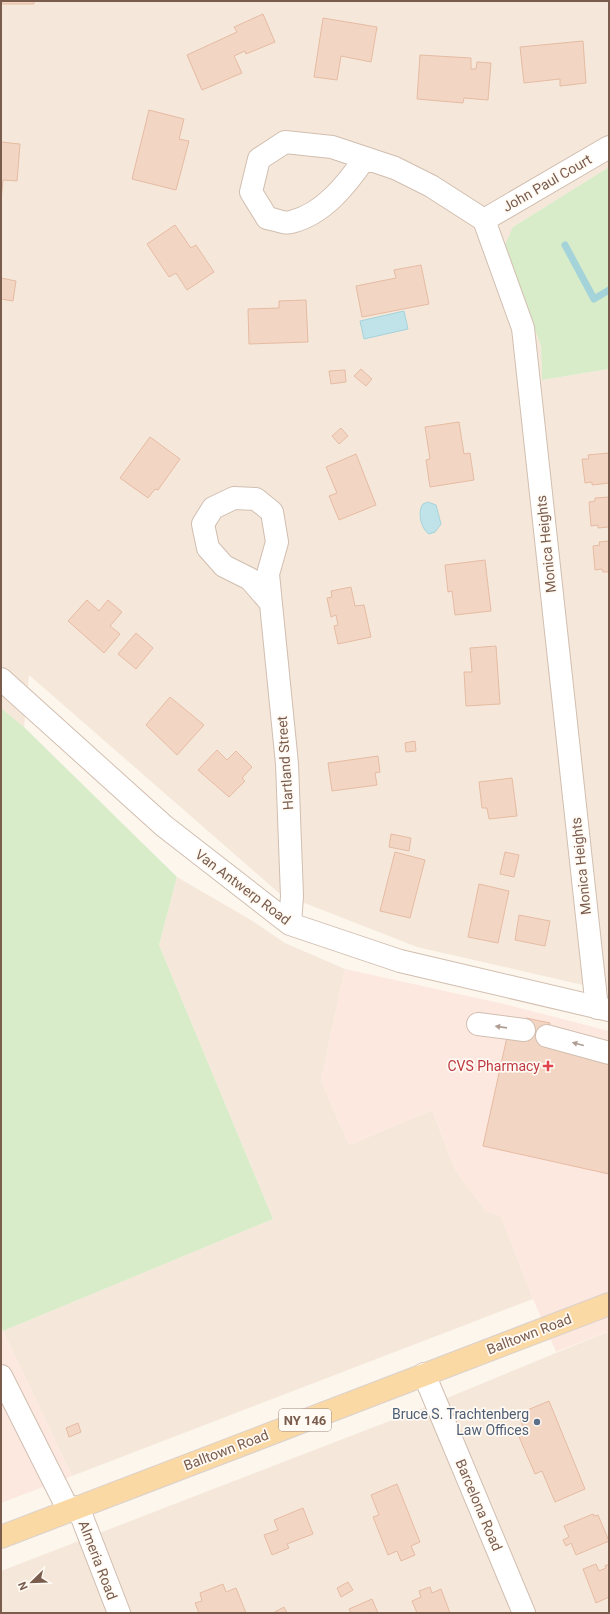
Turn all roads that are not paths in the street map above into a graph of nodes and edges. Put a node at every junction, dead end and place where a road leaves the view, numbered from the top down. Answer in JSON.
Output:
{"nodes":[{"id":1,"x":609,"y":147,"type":"edge"},
{"id":2,"x":366,"y":158,"type":"junction"},
{"id":3,"x":484,"y":220,"type":"junction"},
{"id":4,"x":270,"y":602,"type":"junction"},
{"id":5,"x":1,"y":679,"type":"edge"},
{"id":6,"x":290,"y":924,"type":"junction"},
{"id":7,"x":603,"y":1009,"type":"edge"},
{"id":8,"x":478,"y":1024,"type":"dead end"},
{"id":9,"x":524,"y":1030,"type":"dead end"},
{"id":10,"x":547,"y":1036,"type":"dead end"},
{"id":11,"x":609,"y":1053,"type":"edge"},
{"id":12,"x":609,"y":1304,"type":"edge"},
{"id":13,"x":424,"y":1374,"type":"junction"},
{"id":14,"x":1,"y":1376,"type":"edge"},
{"id":15,"x":6,"y":1397,"type":"edge"},
{"id":16,"x":74,"y":1509,"type":"junction"},
{"id":17,"x":1,"y":1537,"type":"edge"},
{"id":18,"x":119,"y":1613,"type":"edge"},
{"id":19,"x":524,"y":1613,"type":"edge"}],
"edges":[{"from":1,"to":3,"type":"street","name":"John Paul Court"},
{"from":2,"to":2,"type":"street"},
{"from":2,"to":3,"type":"street"},
{"from":3,"to":7,"type":"street","name":"Monica Heights"},
{"from":4,"to":4,"type":"street","name":"Hartland Street"},
{"from":4,"to":6,"type":"street","name":"Hartland Street"},
{"from":5,"to":6,"type":"street","name":"Van Antwerp Road"},
{"from":6,"to":7,"type":"street","name":"Van Antwerp Road"},
{"from":9,"to":8,"type":"street","one_way":true},
{"from":11,"to":10,"type":"street","one_way":true},
{"from":12,"to":13,"type":"main road","name":"Balltown Road","number":"NY 146"},
{"from":13,"to":16,"type":"main road","name":"Balltown Road","number":"NY 146"},
{"from":13,"to":19,"type":"street","name":"Barcelona Road"},
{"from":14,"to":15,"type":"street","name":"Almeria Road"},
{"from":15,"to":16,"type":"street","name":"Almeria Road"},
{"from":16,"to":17,"type":"main road","name":"Balltown Road","number":"NY 146"},
{"from":16,"to":18,"type":"street","name":"Almeria Road"}]}
